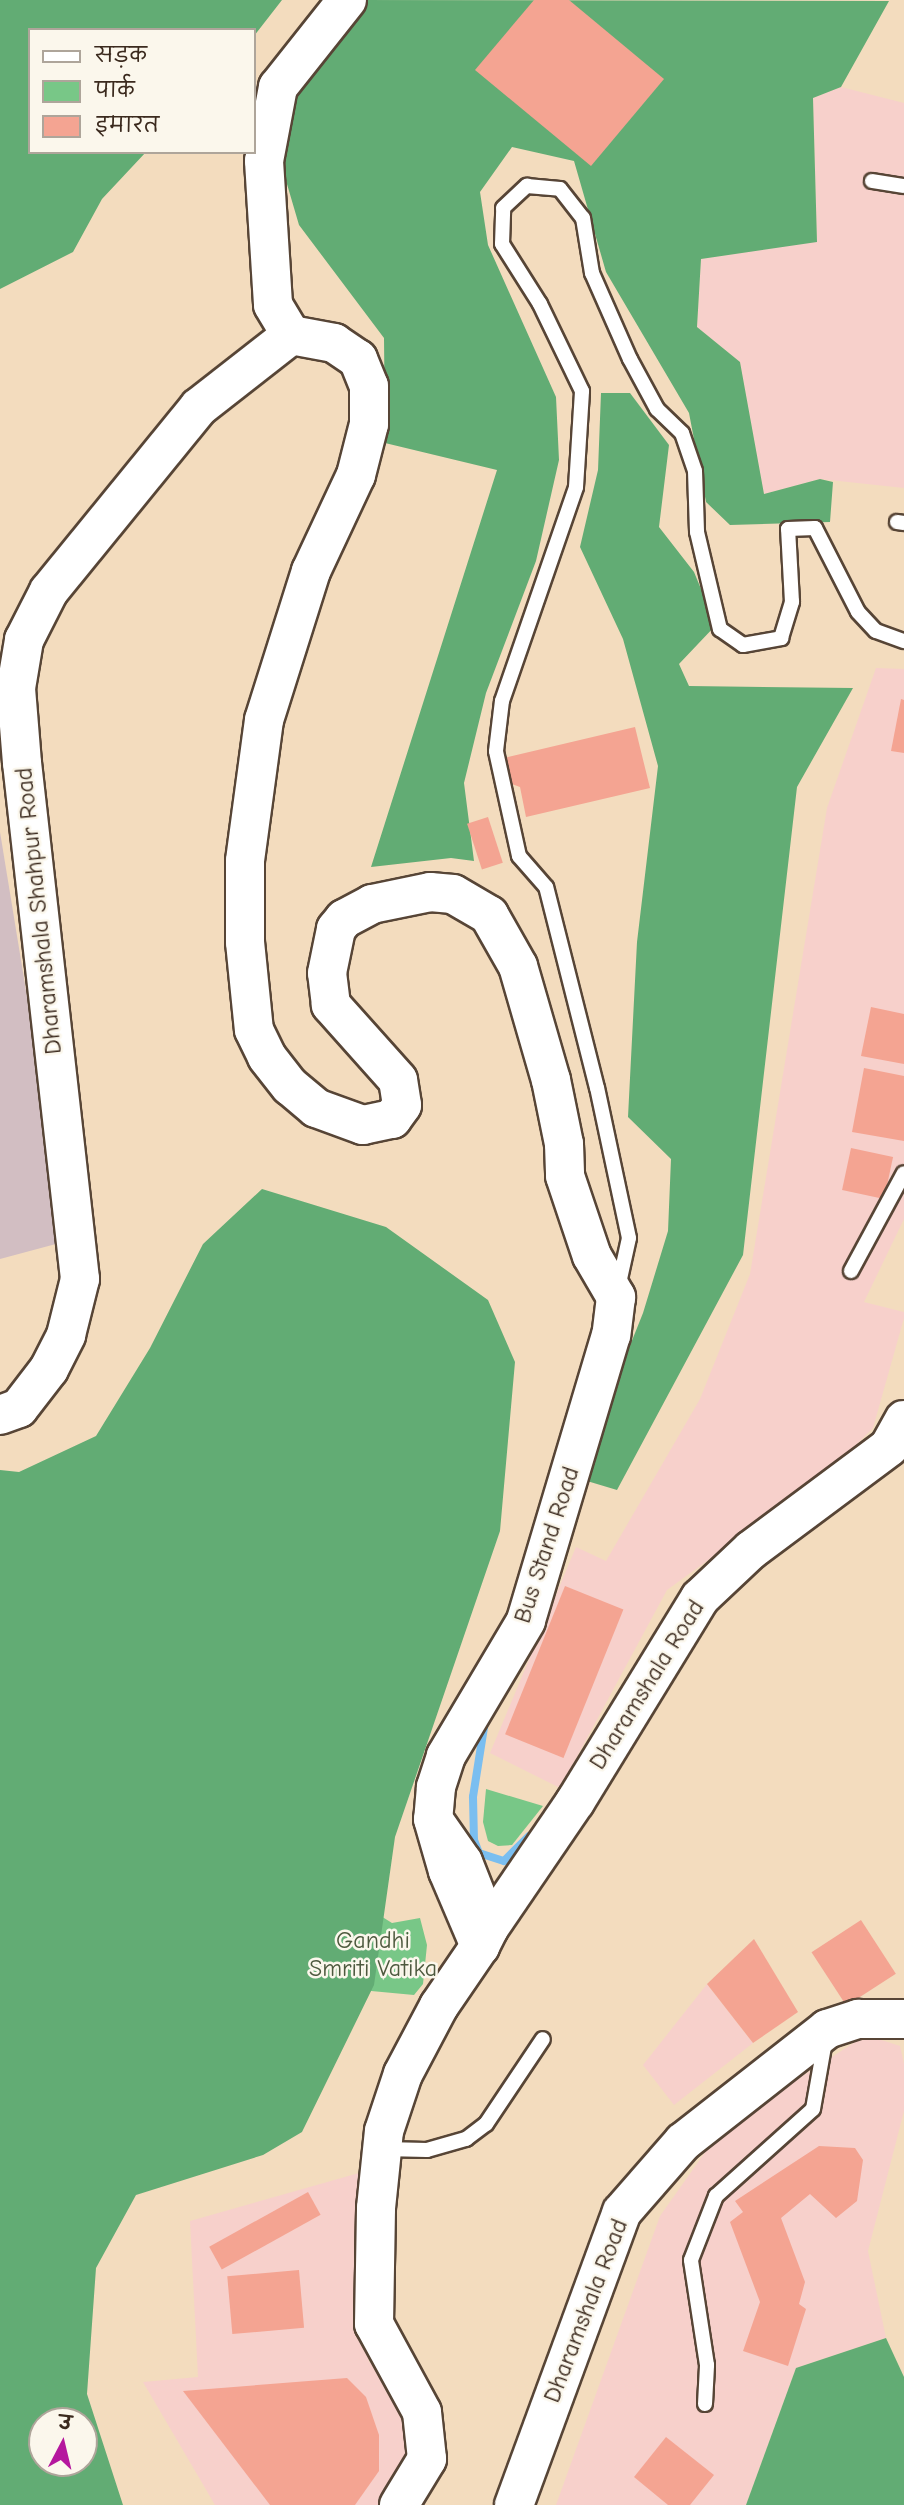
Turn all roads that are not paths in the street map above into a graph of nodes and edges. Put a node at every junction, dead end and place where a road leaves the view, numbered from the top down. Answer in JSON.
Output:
{"nodes":[{"id":1,"x":347,"y":0,"type":"edge"},
{"id":2,"x":872,"y":181,"type":"dead end"},
{"id":3,"x":904,"y":186,"type":"edge"},
{"id":4,"x":291,"y":335,"type":"junction"},
{"id":5,"x":904,"y":641,"type":"edge"},
{"id":6,"x":904,"y":1173,"type":"edge"},
{"id":7,"x":851,"y":1271,"type":"dead end"},
{"id":8,"x":616,"y":1297,"type":"junction"},
{"id":9,"x":0,"y":1415,"type":"edge"},
{"id":10,"x":904,"y":1420,"type":"edge"},
{"id":11,"x":485,"y":1937,"type":"junction"},
{"id":12,"x":904,"y":2020,"type":"edge"},
{"id":13,"x":827,"y":2029,"type":"junction"},
{"id":14,"x":543,"y":2039,"type":"dead end"},
{"id":15,"x":382,"y":2149,"type":"junction"},
{"id":16,"x":705,"y":2404,"type":"dead end"},
{"id":17,"x":398,"y":2505,"type":"edge"},
{"id":18,"x":514,"y":2505,"type":"edge"}],
"edges":[{"from":1,"to":4,"type":"main road"},
{"from":2,"to":3,"type":"lane"},
{"from":4,"to":8,"type":"main road"},
{"from":4,"to":9,"type":"main road","name":"Dharamshala Shahpur Road"},
{"from":5,"to":8,"type":"lane"},
{"from":6,"to":7,"type":"lane"},
{"from":8,"to":11,"type":"main road","name":"Bus Stand Road"},
{"from":10,"to":11,"type":"main road","name":"Dharamshala Road"},
{"from":11,"to":15,"type":"main road","name":"Dharamshala Road"},
{"from":12,"to":13,"type":"main road","name":"Dharamshala Road"},
{"from":13,"to":16,"type":"lane"},
{"from":13,"to":18,"type":"main road","name":"Dharamshala Road"},
{"from":14,"to":15,"type":"lane"},
{"from":15,"to":17,"type":"main road","name":"Dharamshala Road"}]}
